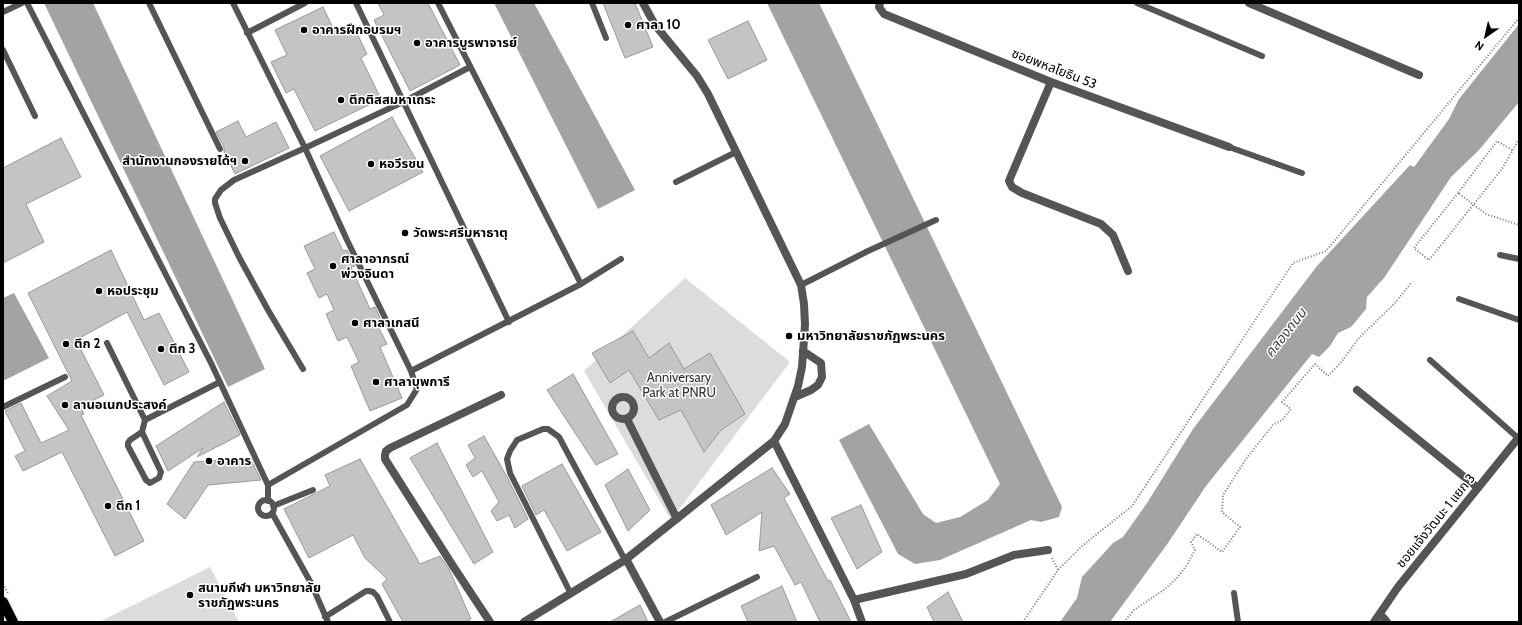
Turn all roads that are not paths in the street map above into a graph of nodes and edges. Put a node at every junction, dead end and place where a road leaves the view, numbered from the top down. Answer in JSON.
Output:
{"nodes":[{"id":1,"x":22,"y":3,"type":"edge"},
{"id":2,"x":27,"y":3,"type":"edge"},
{"id":3,"x":149,"y":3,"type":"edge"},
{"id":4,"x":233,"y":3,"type":"edge"},
{"id":5,"x":305,"y":3,"type":"edge"},
{"id":6,"x":356,"y":3,"type":"edge"},
{"id":7,"x":438,"y":3,"type":"edge"},
{"id":8,"x":592,"y":3,"type":"edge"},
{"id":9,"x":643,"y":3,"type":"edge"},
{"id":10,"x":880,"y":3,"type":"edge"},
{"id":11,"x":1137,"y":3,"type":"edge"},
{"id":12,"x":1249,"y":3,"type":"edge"},
{"id":13,"x":3,"y":12,"type":"edge"},
{"id":14,"x":247,"y":33,"type":"junction"},
{"id":15,"x":606,"y":38,"type":"dead end"},
{"id":16,"x":3,"y":50,"type":"edge"},
{"id":17,"x":1262,"y":56,"type":"dead end"},
{"id":18,"x":470,"y":66,"type":"junction"},
{"id":19,"x":1419,"y":75,"type":"dead end"},
{"id":20,"x":1051,"y":82,"type":"junction"},
{"id":21,"x":403,"y":102,"type":"junction"},
{"id":22,"x":35,"y":116,"type":"dead end"},
{"id":23,"x":1229,"y":147,"type":"joint"},
{"id":24,"x":304,"y":148,"type":"junction"},
{"id":25,"x":220,"y":149,"type":"dead end"},
{"id":26,"x":736,"y":152,"type":"junction"},
{"id":27,"x":1302,"y":174,"type":"dead end"},
{"id":28,"x":676,"y":182,"type":"dead end"},
{"id":29,"x":936,"y":220,"type":"dead end"},
{"id":30,"x":1500,"y":254,"type":"dead end"},
{"id":31,"x":621,"y":259,"type":"dead end"},
{"id":32,"x":1519,"y":259,"type":"edge"},
{"id":33,"x":1128,"y":271,"type":"dead end"},
{"id":34,"x":581,"y":284,"type":"junction"},
{"id":35,"x":801,"y":285,"type":"junction"},
{"id":36,"x":1459,"y":299,"type":"dead end"},
{"id":37,"x":1519,"y":320,"type":"edge"},
{"id":38,"x":509,"y":322,"type":"junction"},
{"id":39,"x":107,"y":343,"type":"dead end"},
{"id":40,"x":803,"y":351,"type":"junction"},
{"id":41,"x":1430,"y":360,"type":"dead end"},
{"id":42,"x":303,"y":369,"type":"dead end"},
{"id":43,"x":411,"y":371,"type":"junction"},
{"id":44,"x":65,"y":377,"type":"dead end"},
{"id":45,"x":220,"y":382,"type":"junction"},
{"id":46,"x":1357,"y":390,"type":"dead end"},
{"id":47,"x":501,"y":395,"type":"dead end"},
{"id":48,"x":795,"y":396,"type":"junction"},
{"id":49,"x":3,"y":407,"type":"edge"},
{"id":50,"x":627,"y":419,"type":"dead end"},
{"id":51,"x":145,"y":420,"type":"junction"},
{"id":52,"x":142,"y":432,"type":"junction"},
{"id":53,"x":1519,"y":438,"type":"edge"},
{"id":54,"x":774,"y":441,"type":"junction"},
{"id":55,"x":268,"y":485,"type":"junction"},
{"id":56,"x":1478,"y":488,"type":"junction"},
{"id":57,"x":313,"y":490,"type":"dead end"},
{"id":58,"x":268,"y":501,"type":"junction"},
{"id":59,"x":273,"y":506,"type":"junction"},
{"id":60,"x":272,"y":513,"type":"junction"},
{"id":61,"x":678,"y":519,"type":"junction"},
{"id":62,"x":1048,"y":550,"type":"road end"},
{"id":63,"x":626,"y":560,"type":"junction"},
{"id":64,"x":757,"y":577,"type":"dead end"},
{"id":65,"x":1234,"y":593,"type":"dead end"},
{"id":66,"x":571,"y":594,"type":"junction"},
{"id":67,"x":854,"y":600,"type":"junction"},
{"id":68,"x":3,"y":602,"type":"edge"},
{"id":69,"x":1380,"y":614,"type":"junction"},
{"id":70,"x":326,"y":619,"type":"edge"},
{"id":71,"x":13,"y":622,"type":"edge"},
{"id":72,"x":390,"y":622,"type":"edge"},
{"id":73,"x":490,"y":622,"type":"edge"},
{"id":74,"x":524,"y":622,"type":"edge"},
{"id":75,"x":660,"y":622,"type":"edge"},
{"id":76,"x":665,"y":622,"type":"edge"},
{"id":77,"x":862,"y":622,"type":"edge"},
{"id":78,"x":1238,"y":622,"type":"edge"},
{"id":79,"x":1374,"y":622,"type":"edge"},
{"id":80,"x":1388,"y":622,"type":"edge"}],
"edges":[{"from":1,"to":13,"type":"lane"},
{"from":2,"to":45,"type":"lane"},
{"from":3,"to":25,"type":"lane"},
{"from":4,"to":14,"type":"lane"},
{"from":5,"to":14,"type":"lane"},
{"from":6,"to":21,"type":"lane"},
{"from":7,"to":18,"type":"lane"},
{"from":8,"to":15,"type":"lane"},
{"from":9,"to":26,"type":"street"},
{"from":10,"to":20,"type":"street","name":"ซอยพหลโยธิน 53"},
{"from":11,"to":17,"type":"lane"},
{"from":12,"to":19,"type":"street"},
{"from":14,"to":24,"type":"lane"},
{"from":16,"to":22,"type":"lane"},
{"from":18,"to":21,"type":"lane"},
{"from":18,"to":34,"type":"lane"},
{"from":20,"to":23,"type":"street","name":"ซอยพหลโยธิน 53"},
{"from":20,"to":33,"type":"street"},
{"from":21,"to":24,"type":"lane"},
{"from":21,"to":38,"type":"lane"},
{"from":23,"to":27,"type":"lane"},
{"from":24,"to":42,"type":"lane"},
{"from":24,"to":43,"type":"lane"},
{"from":26,"to":28,"type":"lane"},
{"from":26,"to":35,"type":"street"},
{"from":29,"to":35,"type":"lane"},
{"from":30,"to":32,"type":"lane"},
{"from":31,"to":34,"type":"lane"},
{"from":34,"to":38,"type":"lane"},
{"from":35,"to":40,"type":"street"},
{"from":36,"to":37,"type":"lane"},
{"from":38,"to":43,"type":"lane"},
{"from":39,"to":51,"type":"lane"},
{"from":40,"to":48,"type":"street"},
{"from":40,"to":48,"type":"street"},
{"from":41,"to":53,"type":"lane"},
{"from":43,"to":55,"type":"lane"},
{"from":44,"to":49,"type":"lane"},
{"from":45,"to":51,"type":"lane"},
{"from":45,"to":55,"type":"lane"},
{"from":46,"to":56,"type":"street"},
{"from":47,"to":73,"type":"street"},
{"from":48,"to":54,"type":"street"},
{"from":50,"to":61,"type":"street"},
{"from":51,"to":52,"type":"lane"},
{"from":52,"to":52,"type":"lane"},
{"from":53,"to":56,"type":"street","name":"ซอยแจ้งวัฒนะ 1 แยก 3"},
{"from":54,"to":61,"type":"street"},
{"from":54,"to":67,"type":"street"},
{"from":55,"to":58,"type":"lane"},
{"from":56,"to":69,"type":"street","name":"ซอยแจ้งวัฒนะ 1 แยก 3"},
{"from":57,"to":59,"type":"lane"},
{"from":58,"to":59,"type":"lane"},
{"from":58,"to":60,"type":"lane"},
{"from":59,"to":60,"type":"lane"},
{"from":60,"to":70,"type":"lane"},
{"from":61,"to":63,"type":"street"},
{"from":62,"to":67,"type":"street"},
{"from":63,"to":66,"type":"street"},
{"from":63,"to":66,"type":"lane"},
{"from":63,"to":75,"type":"street"},
{"from":64,"to":76,"type":"lane"},
{"from":65,"to":78,"type":"lane"},
{"from":66,"to":74,"type":"street"},
{"from":67,"to":77,"type":"street"},
{"from":68,"to":71,"type":"main road"},
{"from":69,"to":79,"type":"street","name":"ซอยแจ้งวัฒนะ 1 แยก 3"},
{"from":69,"to":80,"type":"street"},
{"from":70,"to":72,"type":"lane"}]}
